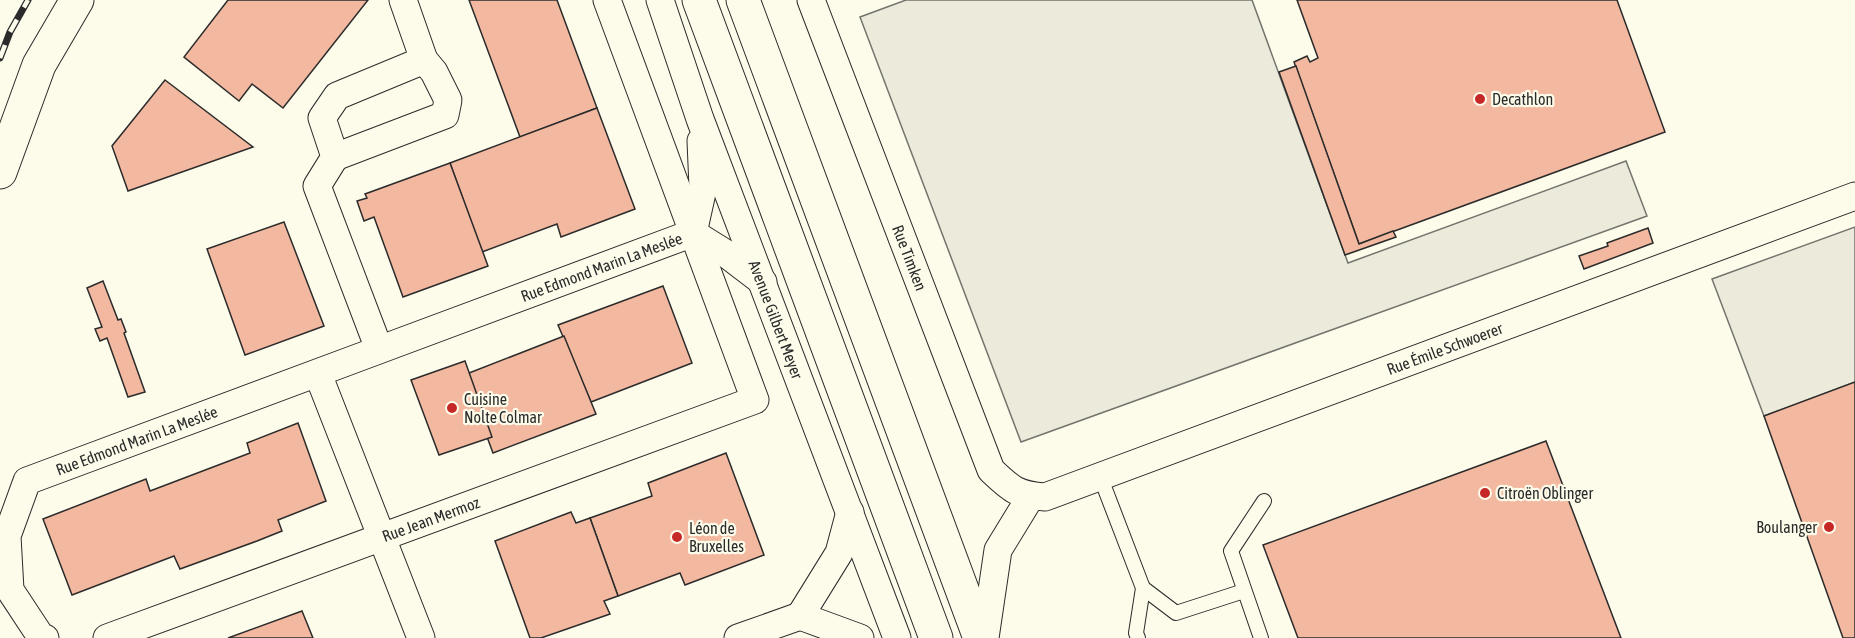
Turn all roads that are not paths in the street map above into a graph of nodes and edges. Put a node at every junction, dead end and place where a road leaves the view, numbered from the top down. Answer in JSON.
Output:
{"nodes":[{"id":1,"x":77,"y":0,"type":"edge"},
{"id":2,"x":402,"y":0,"type":"edge"},
{"id":3,"x":607,"y":0,"type":"edge"},
{"id":4,"x":660,"y":0,"type":"edge"},
{"id":5,"x":699,"y":0,"type":"edge"},
{"id":6,"x":743,"y":0,"type":"edge"},
{"id":7,"x":811,"y":0,"type":"edge"},
{"id":8,"x":424,"y":60,"type":"junction"},
{"id":9,"x":700,"y":119,"type":"junction"},
{"id":10,"x":335,"y":157,"type":"junction"},
{"id":11,"x":0,"y":172,"type":"edge"},
{"id":12,"x":1855,"y":196,"type":"edge"},
{"id":13,"x":693,"y":234,"type":"junction"},
{"id":14,"x":763,"y":282,"type":"junction"},
{"id":15,"x":379,"y":349,"type":"junction"},
{"id":16,"x":318,"y":374,"type":"junction"},
{"id":17,"x":1100,"y":476,"type":"junction"},
{"id":18,"x":1032,"y":496,"type":"junction"},
{"id":19,"x":1264,"y":501,"type":"dead end"},
{"id":20,"x":850,"y":512,"type":"junction"},
{"id":21,"x":382,"y":536,"type":"junction"},
{"id":22,"x":1143,"y":588,"type":"junction"},
{"id":23,"x":1245,"y":591,"type":"junction"},
{"id":24,"x":800,"y":616,"type":"junction"},
{"id":25,"x":45,"y":638,"type":"edge"},
{"id":26,"x":107,"y":638,"type":"edge"},
{"id":27,"x":421,"y":638,"type":"edge"},
{"id":28,"x":738,"y":638,"type":"edge"},
{"id":29,"x":860,"y":638,"type":"edge"},
{"id":30,"x":897,"y":638,"type":"edge"},
{"id":31,"x":936,"y":638,"type":"edge"},
{"id":32,"x":982,"y":638,"type":"edge"},
{"id":33,"x":1138,"y":638,"type":"edge"},
{"id":34,"x":1261,"y":638,"type":"edge"}],
"edges":[{"from":1,"to":11,"type":"main road"},
{"from":2,"to":8,"type":"street"},
{"from":3,"to":13,"type":"street","name":"Rue Edmond Marin La Meslée"},
{"from":4,"to":9,"type":"street","name":"Avenue Gilbert Meyer"},
{"from":5,"to":31,"type":"main road"},
{"from":6,"to":32,"type":"main road"},
{"from":7,"to":18,"type":"street","name":"Rue Timken"},
{"from":8,"to":10,"type":"street"},
{"from":8,"to":10,"type":"street"},
{"from":9,"to":13,"type":"street"},
{"from":9,"to":14,"type":"street","name":"Avenue Gilbert Meyer"},
{"from":10,"to":15,"type":"street"},
{"from":12,"to":17,"type":"street","name":"Rue Émile Schwoerer"},
{"from":13,"to":14,"type":"street"},
{"from":13,"to":15,"type":"street","name":"Rue Edmond Marin La Meslée"},
{"from":13,"to":21,"type":"street","name":"Rue Jean Mermoz"},
{"from":14,"to":20,"type":"street","name":"Avenue Gilbert Meyer"},
{"from":15,"to":16,"type":"street","name":"Rue Edmond Marin La Meslée"},
{"from":16,"to":21,"type":"street"},
{"from":16,"to":25,"type":"street","name":"Rue Edmond Marin La Meslée"},
{"from":17,"to":18,"type":"street","name":"Rue Émile Schwoerer"},
{"from":17,"to":22,"type":"lane"},
{"from":18,"to":32,"type":"street"},
{"from":19,"to":23,"type":"lane"},
{"from":20,"to":24,"type":"street"},
{"from":20,"to":30,"type":"street","name":"Avenue Gilbert Meyer"},
{"from":21,"to":26,"type":"street","name":"Rue Jean Mermoz"},
{"from":21,"to":27,"type":"street"},
{"from":22,"to":23,"type":"lane"},
{"from":22,"to":33,"type":"lane"},
{"from":23,"to":34,"type":"lane"},
{"from":24,"to":28,"type":"street"},
{"from":24,"to":29,"type":"street"}]}
